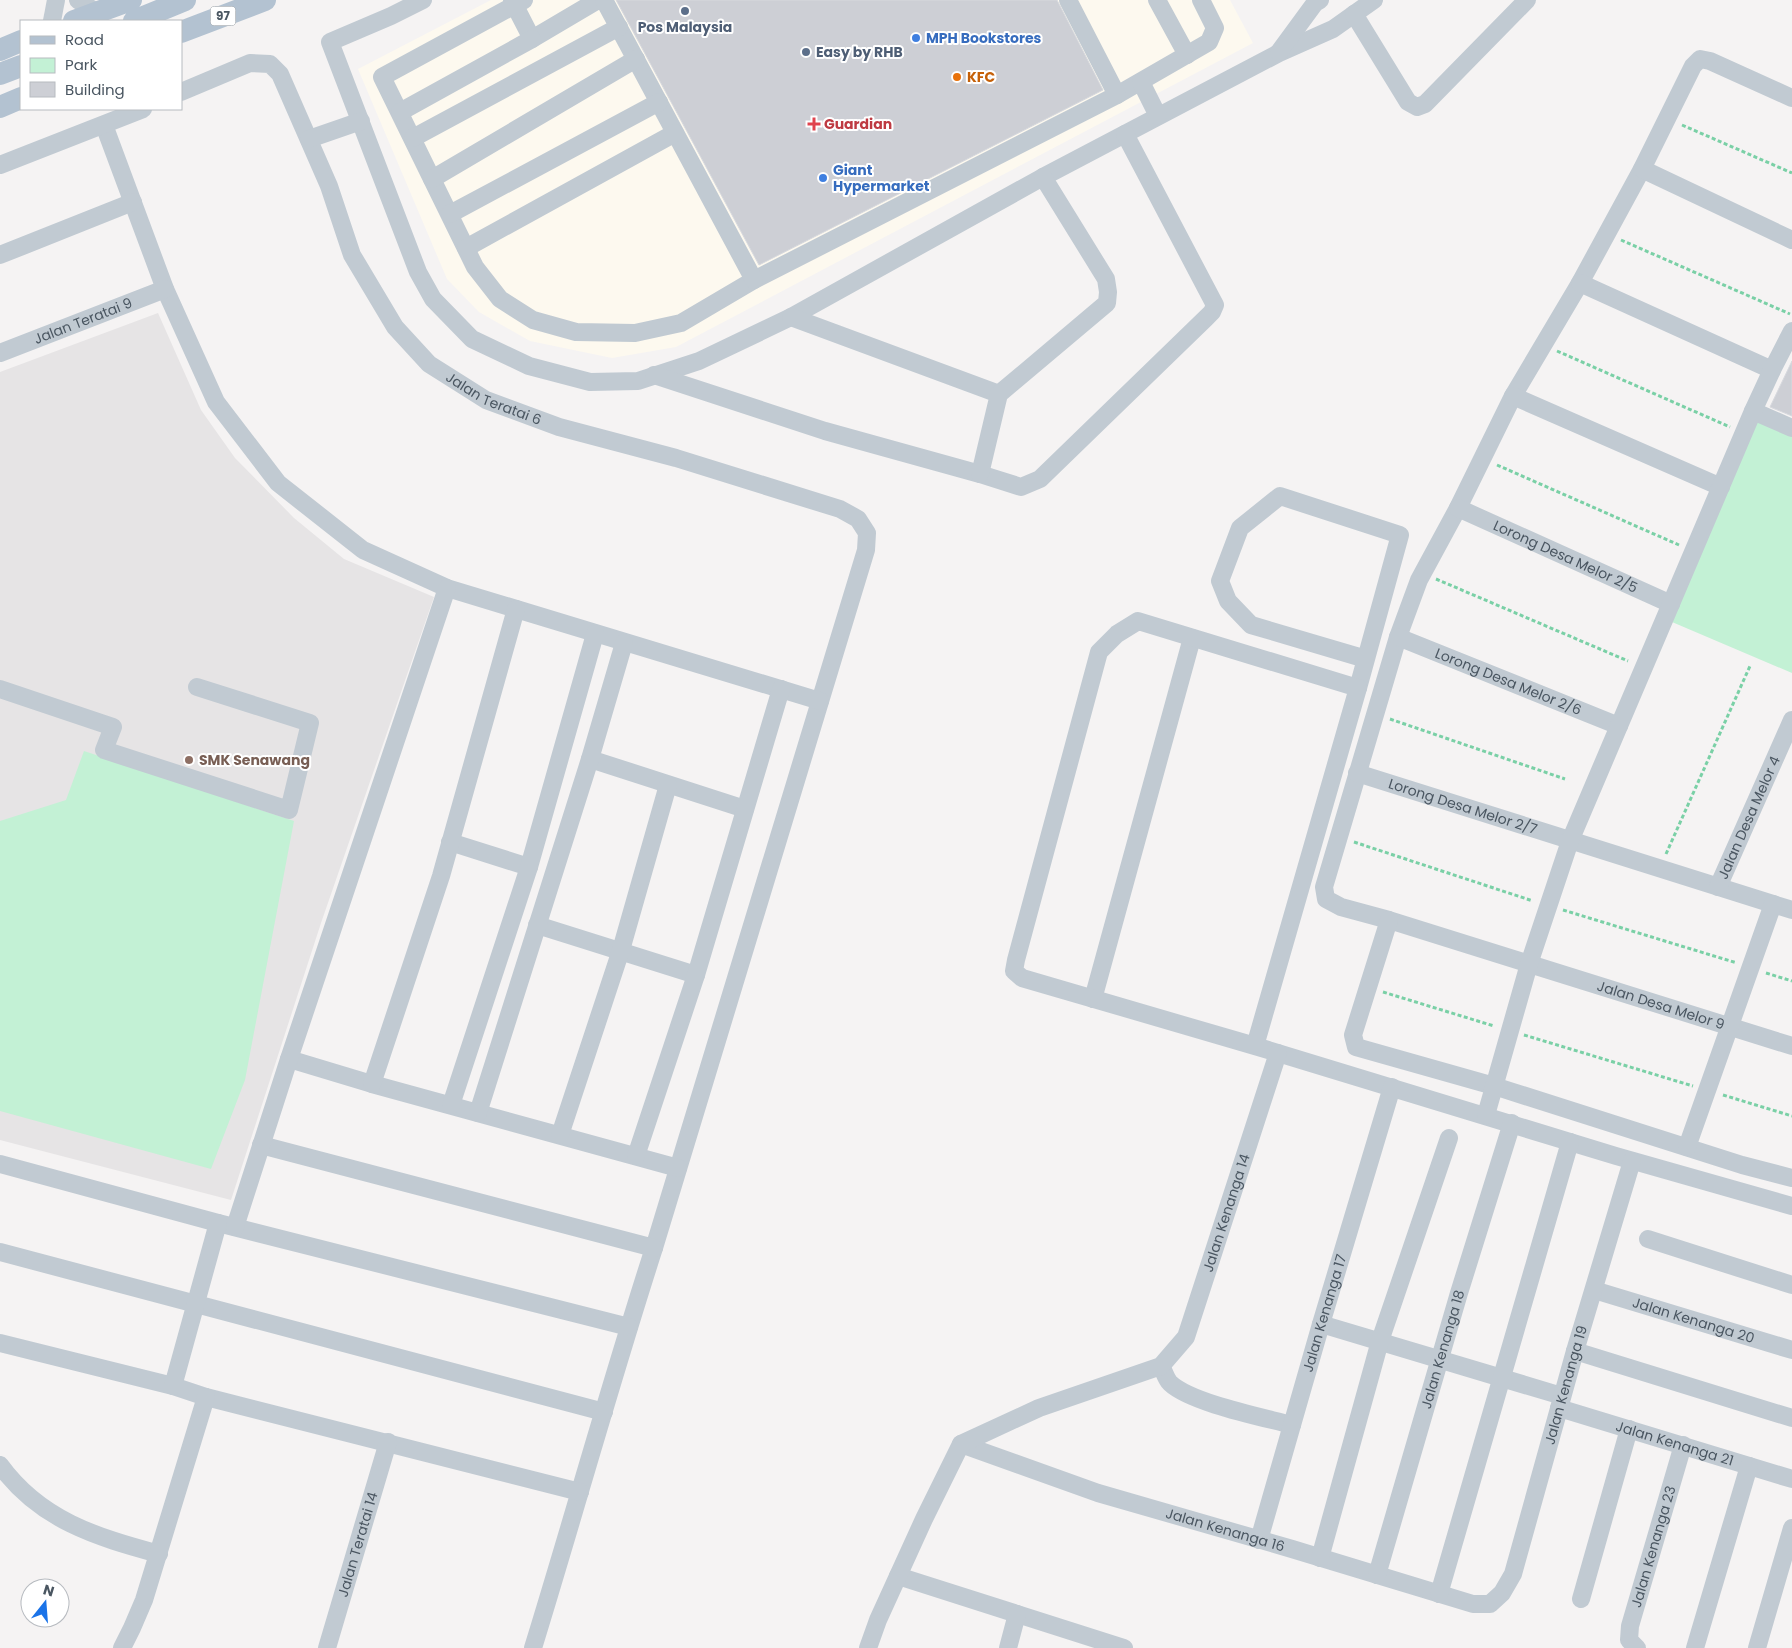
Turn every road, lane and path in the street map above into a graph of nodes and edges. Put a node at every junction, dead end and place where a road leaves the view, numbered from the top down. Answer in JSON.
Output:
{"nodes":[{"id":1,"x":56,"y":0,"type":"edge"},
{"id":2,"x":78,"y":0,"type":"edge"},
{"id":3,"x":131,"y":0,"type":"edge"},
{"id":4,"x":185,"y":0,"type":"edge"},
{"id":5,"x":265,"y":0,"type":"edge"},
{"id":6,"x":423,"y":0,"type":"edge"},
{"id":7,"x":598,"y":0,"type":"edge"},
{"id":8,"x":604,"y":0,"type":"edge"},
{"id":9,"x":1068,"y":0,"type":"edge"},
{"id":10,"x":1157,"y":0,"type":"edge"},
{"id":11,"x":1201,"y":0,"type":"edge"},
{"id":12,"x":1374,"y":0,"type":"edge"},
{"id":13,"x":1527,"y":0,"type":"edge"},
{"id":14,"x":1316,"y":1,"type":"edge"},
{"id":15,"x":517,"y":2,"type":"edge"},
{"id":16,"x":97,"y":13,"type":"junction"},
{"id":17,"x":1354,"y":14,"type":"junction"},
{"id":18,"x":52,"y":20,"type":"edge"},
{"id":19,"x":77,"y":20,"type":"edge"},
{"id":20,"x":136,"y":20,"type":"edge"},
{"id":21,"x":619,"y":27,"type":"junction"},
{"id":22,"x":1332,"y":29,"type":"junction"},
{"id":23,"x":182,"y":32,"type":"edge"},
{"id":24,"x":532,"y":39,"type":"junction"},
{"id":25,"x":20,"y":41,"type":"edge"},
{"id":26,"x":0,"y":50,"type":"edge"},
{"id":27,"x":1279,"y":53,"type":"junction"},
{"id":28,"x":1187,"y":54,"type":"junction"},
{"id":29,"x":636,"y":60,"type":"junction"},
{"id":30,"x":20,"y":66,"type":"edge"},
{"id":31,"x":0,"y":74,"type":"edge"},
{"id":32,"x":1141,"y":82,"type":"junction"},
{"id":33,"x":182,"y":92,"type":"edge"},
{"id":34,"x":1117,"y":95,"type":"junction"},
{"id":35,"x":20,"y":98,"type":"edge"},
{"id":36,"x":1792,"y":98,"type":"edge"},
{"id":37,"x":659,"y":102,"type":"junction"},
{"id":38,"x":0,"y":107,"type":"edge"},
{"id":39,"x":140,"y":110,"type":"edge"},
{"id":40,"x":400,"y":112,"type":"junction"},
{"id":41,"x":1158,"y":116,"type":"junction"},
{"id":42,"x":1668,"y":118,"type":"junction"},
{"id":43,"x":360,"y":121,"type":"junction"},
{"id":44,"x":104,"y":125,"type":"junction"},
{"id":45,"x":675,"y":133,"type":"junction"},
{"id":46,"x":1126,"y":134,"type":"junction"},
{"id":47,"x":413,"y":138,"type":"junction"},
{"id":48,"x":309,"y":139,"type":"junction"},
{"id":49,"x":0,"y":165,"type":"edge"},
{"id":50,"x":1642,"y":169,"type":"junction"},
{"id":51,"x":1792,"y":173,"type":"edge"},
{"id":52,"x":1043,"y":177,"type":"junction"},
{"id":53,"x":432,"y":179,"type":"junction"},
{"id":54,"x":133,"y":202,"type":"junction"},
{"id":55,"x":450,"y":214,"type":"junction"},
{"id":56,"x":1607,"y":233,"type":"junction"},
{"id":57,"x":1792,"y":240,"type":"edge"},
{"id":58,"x":466,"y":248,"type":"junction"},
{"id":59,"x":0,"y":255,"type":"edge"},
{"id":60,"x":754,"y":280,"type":"junction"},
{"id":61,"x":1580,"y":283,"type":"junction"},
{"id":62,"x":165,"y":289,"type":"junction"},
{"id":63,"x":1792,"y":315,"type":"edge"},
{"id":64,"x":791,"y":317,"type":"junction"},
{"id":65,"x":1792,"y":331,"type":"edge"},
{"id":66,"x":1544,"y":345,"type":"junction"},
{"id":67,"x":0,"y":353,"type":"edge"},
{"id":68,"x":1772,"y":370,"type":"junction"},
{"id":69,"x":654,"y":375,"type":"junction"},
{"id":70,"x":1000,"y":394,"type":"junction"},
{"id":71,"x":1513,"y":396,"type":"junction"},
{"id":72,"x":1753,"y":411,"type":"junction"},
{"id":73,"x":1792,"y":428,"type":"edge"},
{"id":74,"x":1744,"y":433,"type":"junction"},
{"id":75,"x":1483,"y":458,"type":"junction"},
{"id":76,"x":980,"y":474,"type":"junction"},
{"id":77,"x":1721,"y":487,"type":"junction"},
{"id":78,"x":1458,"y":508,"type":"junction"},
{"id":79,"x":1694,"y":551,"type":"junction"},
{"id":80,"x":1422,"y":573,"type":"junction"},
{"id":81,"x":447,"y":588,"type":"junction"},
{"id":82,"x":1671,"y":604,"type":"junction"},
{"id":83,"x":516,"y":609,"type":"junction"},
{"id":84,"x":595,"y":634,"type":"junction"},
{"id":85,"x":1192,"y":638,"type":"junction"},
{"id":86,"x":1398,"y":638,"type":"junction"},
{"id":87,"x":624,"y":643,"type":"junction"},
{"id":88,"x":1366,"y":659,"type":"junction"},
{"id":89,"x":1750,"y":666,"type":"dead end"},
{"id":90,"x":1644,"y":668,"type":"junction"},
{"id":91,"x":197,"y":687,"type":"dead end"},
{"id":92,"x":1358,"y":688,"type":"junction"},
{"id":93,"x":0,"y":689,"type":"edge"},
{"id":94,"x":781,"y":689,"type":"junction"},
{"id":95,"x":820,"y":701,"type":"junction"},
{"id":96,"x":1375,"y":714,"type":"junction"},
{"id":97,"x":1792,"y":720,"type":"edge"},
{"id":98,"x":1619,"y":726,"type":"junction"},
{"id":99,"x":590,"y":759,"type":"junction"},
{"id":100,"x":1357,"y":773,"type":"junction"},
{"id":101,"x":1565,"y":779,"type":"dead end"},
{"id":102,"x":668,"y":785,"type":"junction"},
{"id":103,"x":746,"y":809,"type":"junction"},
{"id":104,"x":1570,"y":841,"type":"junction"},
{"id":105,"x":450,"y":842,"type":"junction"},
{"id":106,"x":529,"y":867,"type":"junction"},
{"id":107,"x":1660,"y":869,"type":"junction"},
{"id":108,"x":1718,"y":887,"type":"junction"},
{"id":109,"x":1773,"y":904,"type":"junction"},
{"id":110,"x":1792,"y":910,"type":"edge"},
{"id":111,"x":1389,"y":920,"type":"junction"},
{"id":112,"x":537,"y":925,"type":"junction"},
{"id":113,"x":621,"y":950,"type":"junction"},
{"id":114,"x":1529,"y":964,"type":"junction"},
{"id":115,"x":696,"y":975,"type":"junction"},
{"id":116,"x":1368,"y":987,"type":"junction"},
{"id":117,"x":1093,"y":999,"type":"junction"},
{"id":118,"x":1729,"y":1026,"type":"junction"},
{"id":119,"x":1510,"y":1031,"type":"junction"},
{"id":120,"x":1255,"y":1046,"type":"junction"},
{"id":121,"x":1792,"y":1046,"type":"edge"},
{"id":122,"x":1278,"y":1053,"type":"junction"},
{"id":123,"x":289,"y":1059,"type":"junction"},
{"id":124,"x":372,"y":1084,"type":"junction"},
{"id":125,"x":1494,"y":1086,"type":"junction"},
{"id":126,"x":1392,"y":1087,"type":"junction"},
{"id":127,"x":1706,"y":1090,"type":"junction"},
{"id":128,"x":451,"y":1105,"type":"junction"},
{"id":129,"x":478,"y":1113,"type":"junction"},
{"id":130,"x":1486,"y":1115,"type":"junction"},
{"id":131,"x":1792,"y":1116,"type":"edge"},
{"id":132,"x":1512,"y":1124,"type":"junction"},
{"id":133,"x":560,"y":1135,"type":"junction"},
{"id":134,"x":1449,"y":1138,"type":"dead end"},
{"id":135,"x":1570,"y":1142,"type":"junction"},
{"id":136,"x":261,"y":1145,"type":"junction"},
{"id":137,"x":1686,"y":1147,"type":"junction"},
{"id":138,"x":636,"y":1156,"type":"junction"},
{"id":139,"x":1632,"y":1161,"type":"junction"},
{"id":140,"x":0,"y":1164,"type":"edge"},
{"id":141,"x":678,"y":1168,"type":"junction"},
{"id":142,"x":1792,"y":1178,"type":"edge"},
{"id":143,"x":1792,"y":1206,"type":"edge"},
{"id":144,"x":218,"y":1223,"type":"junction"},
{"id":145,"x":235,"y":1227,"type":"junction"},
{"id":146,"x":1648,"y":1240,"type":"dead end"},
{"id":147,"x":654,"y":1248,"type":"junction"},
{"id":148,"x":0,"y":1252,"type":"edge"},
{"id":149,"x":1792,"y":1285,"type":"edge"},
{"id":150,"x":1594,"y":1290,"type":"junction"},
{"id":151,"x":196,"y":1304,"type":"junction"},
{"id":152,"x":1321,"y":1324,"type":"junction"},
{"id":153,"x":629,"y":1327,"type":"junction"},
{"id":154,"x":1380,"y":1341,"type":"junction"},
{"id":155,"x":0,"y":1343,"type":"edge"},
{"id":156,"x":1792,"y":1350,"type":"edge"},
{"id":157,"x":1575,"y":1351,"type":"junction"},
{"id":158,"x":1440,"y":1359,"type":"junction"},
{"id":159,"x":1161,"y":1366,"type":"junction"},
{"id":160,"x":1502,"y":1378,"type":"junction"},
{"id":161,"x":173,"y":1386,"type":"junction"},
{"id":162,"x":206,"y":1397,"type":"junction"},
{"id":163,"x":1560,"y":1402,"type":"junction"},
{"id":164,"x":604,"y":1412,"type":"junction"},
{"id":165,"x":1792,"y":1418,"type":"edge"},
{"id":166,"x":1292,"y":1425,"type":"junction"},
{"id":167,"x":1629,"y":1429,"type":"junction"},
{"id":168,"x":388,"y":1442,"type":"junction"},
{"id":169,"x":961,"y":1444,"type":"junction"},
{"id":170,"x":1683,"y":1445,"type":"junction"},
{"id":171,"x":1749,"y":1466,"type":"junction"},
{"id":172,"x":3,"y":1475,"type":"edge"},
{"id":173,"x":1792,"y":1479,"type":"edge"},
{"id":174,"x":580,"y":1492,"type":"junction"},
{"id":175,"x":1792,"y":1528,"type":"edge"},
{"id":176,"x":1259,"y":1540,"type":"junction"},
{"id":177,"x":159,"y":1554,"type":"junction"},
{"id":178,"x":1320,"y":1558,"type":"junction"},
{"id":179,"x":1376,"y":1575,"type":"junction"},
{"id":180,"x":898,"y":1576,"type":"junction"},
{"id":181,"x":1439,"y":1594,"type":"junction"},
{"id":182,"x":1581,"y":1599,"type":"dead end"},
{"id":183,"x":1490,"y":1604,"type":"joint"},
{"id":184,"x":1017,"y":1614,"type":"junction"},
{"id":185,"x":1085,"y":1642,"type":"edge"},
{"id":186,"x":122,"y":1648,"type":"edge"},
{"id":187,"x":327,"y":1648,"type":"edge"},
{"id":188,"x":533,"y":1648,"type":"edge"},
{"id":189,"x":868,"y":1648,"type":"edge"},
{"id":190,"x":1008,"y":1648,"type":"edge"},
{"id":191,"x":1124,"y":1648,"type":"edge"},
{"id":192,"x":1637,"y":1648,"type":"edge"},
{"id":193,"x":1695,"y":1648,"type":"edge"},
{"id":194,"x":1757,"y":1648,"type":"edge"}],
"edges":[{"from":1,"to":18,"type":"street"},
{"from":2,"to":16,"type":"street"},
{"from":3,"to":16,"type":"main road"},
{"from":4,"to":20,"type":"main road"},
{"from":5,"to":23,"type":"main road","number":"97"},
{"from":6,"to":43,"type":"street"},
{"from":7,"to":24,"type":"street"},
{"from":8,"to":21,"type":"street"},
{"from":9,"to":34,"type":"street"},
{"from":10,"to":28,"type":"street"},
{"from":11,"to":28,"type":"street"},
{"from":12,"to":17,"type":"street"},
{"from":13,"to":17,"type":"street"},
{"from":14,"to":22,"type":"street"},
{"from":14,"to":27,"type":"street"},
{"from":15,"to":24,"type":"street"},
{"from":15,"to":40,"type":"street"},
{"from":16,"to":19,"type":"main road"},
{"from":17,"to":22,"type":"street"},
{"from":21,"to":29,"type":"street"},
{"from":21,"to":47,"type":"street"},
{"from":22,"to":27,"type":"street"},
{"from":24,"to":40,"type":"street"},
{"from":25,"to":26,"type":"main road"},
{"from":27,"to":41,"type":"street"},
{"from":28,"to":32,"type":"street"},
{"from":29,"to":37,"type":"street"},
{"from":29,"to":53,"type":"street"},
{"from":30,"to":31,"type":"main road"},
{"from":32,"to":34,"type":"street"},
{"from":32,"to":41,"type":"street"},
{"from":33,"to":48,"type":"street","name":"Jalan Teratai 6"},
{"from":34,"to":60,"type":"street"},
{"from":35,"to":38,"type":"main road"},
{"from":36,"to":42,"type":"street"},
{"from":37,"to":45,"type":"street"},
{"from":37,"to":55,"type":"street"},
{"from":39,"to":44,"type":"street"},
{"from":40,"to":47,"type":"street"},
{"from":41,"to":46,"type":"street"},
{"from":42,"to":50,"type":"street"},
{"from":42,"to":51,"type":"path"},
{"from":43,"to":48,"type":"street"},
{"from":43,"to":69,"type":"street"},
{"from":44,"to":49,"type":"street"},
{"from":44,"to":54,"type":"street"},
{"from":45,"to":58,"type":"street"},
{"from":45,"to":60,"type":"street"},
{"from":46,"to":52,"type":"street"},
{"from":46,"to":76,"type":"street"},
{"from":47,"to":53,"type":"street"},
{"from":48,"to":95,"type":"street","name":"Jalan Teratai 6"},
{"from":50,"to":56,"type":"street"},
{"from":50,"to":57,"type":"street"},
{"from":52,"to":64,"type":"street"},
{"from":52,"to":70,"type":"street"},
{"from":53,"to":55,"type":"street"},
{"from":54,"to":59,"type":"street"},
{"from":54,"to":62,"type":"street"},
{"from":55,"to":58,"type":"street"},
{"from":56,"to":61,"type":"street"},
{"from":56,"to":63,"type":"path"},
{"from":58,"to":60,"type":"street"},
{"from":61,"to":66,"type":"street"},
{"from":61,"to":68,"type":"street"},
{"from":62,"to":67,"type":"street","name":"Jalan Teratai 9"},
{"from":62,"to":81,"type":"street"},
{"from":64,"to":69,"type":"street"},
{"from":64,"to":70,"type":"street"},
{"from":65,"to":68,"type":"street"},
{"from":66,"to":71,"type":"street"},
{"from":66,"to":74,"type":"path"},
{"from":68,"to":72,"type":"street"},
{"from":69,"to":76,"type":"street"},
{"from":70,"to":76,"type":"street"},
{"from":71,"to":75,"type":"street"},
{"from":71,"to":77,"type":"street"},
{"from":72,"to":73,"type":"street"},
{"from":72,"to":74,"type":"street"},
{"from":74,"to":77,"type":"street"},
{"from":75,"to":78,"type":"street"},
{"from":75,"to":79,"type":"path"},
{"from":77,"to":79,"type":"street"},
{"from":78,"to":80,"type":"street"},
{"from":78,"to":82,"type":"street","name":"Lorong Desa Melor 2/5"},
{"from":79,"to":82,"type":"street"},
{"from":80,"to":86,"type":"street"},
{"from":80,"to":90,"type":"path"},
{"from":81,"to":83,"type":"street"},
{"from":81,"to":123,"type":"street"},
{"from":82,"to":90,"type":"street"},
{"from":83,"to":84,"type":"street"},
{"from":83,"to":105,"type":"street"},
{"from":84,"to":87,"type":"street"},
{"from":84,"to":106,"type":"street"},
{"from":85,"to":92,"type":"street"},
{"from":85,"to":117,"type":"street"},
{"from":85,"to":117,"type":"street"},
{"from":86,"to":96,"type":"street"},
{"from":86,"to":98,"type":"street","name":"Lorong Desa Melor 2/6"},
{"from":87,"to":94,"type":"street"},
{"from":87,"to":99,"type":"street"},
{"from":88,"to":88,"type":"street"},
{"from":88,"to":92,"type":"street"},
{"from":89,"to":107,"type":"path"},
{"from":90,"to":98,"type":"street"},
{"from":91,"to":93,"type":"street"},
{"from":92,"to":120,"type":"street"},
{"from":94,"to":95,"type":"street"},
{"from":94,"to":103,"type":"street"},
{"from":95,"to":141,"type":"street"},
{"from":96,"to":100,"type":"street"},
{"from":96,"to":101,"type":"path"},
{"from":97,"to":108,"type":"street","name":"Jalan Desa Melor 4"},
{"from":98,"to":104,"type":"street"},
{"from":99,"to":102,"type":"street"},
{"from":99,"to":112,"type":"street"},
{"from":100,"to":104,"type":"street","name":"Lorong Desa Melor 2/7"},
{"from":100,"to":111,"type":"street","name":"Jalan Desa Melor 9"},
{"from":102,"to":103,"type":"street"},
{"from":102,"to":113,"type":"street"},
{"from":103,"to":115,"type":"street"},
{"from":104,"to":107,"type":"street","name":"Lorong Desa Melor 2/7"},
{"from":104,"to":114,"type":"street"},
{"from":105,"to":106,"type":"street"},
{"from":105,"to":124,"type":"street"},
{"from":106,"to":128,"type":"street"},
{"from":107,"to":108,"type":"street","name":"Lorong Desa Melor 2/7"},
{"from":108,"to":109,"type":"street","name":"Lorong Desa Melor 2/7"},
{"from":109,"to":110,"type":"street","name":"Lorong Desa Melor 2/7"},
{"from":109,"to":118,"type":"street"},
{"from":111,"to":114,"type":"street","name":"Jalan Desa Melor 9"},
{"from":111,"to":116,"type":"street"},
{"from":112,"to":113,"type":"street"},
{"from":112,"to":129,"type":"street"},
{"from":113,"to":115,"type":"street"},
{"from":113,"to":133,"type":"street"},
{"from":114,"to":118,"type":"street","name":"Jalan Desa Melor 9"},
{"from":114,"to":119,"type":"street"},
{"from":115,"to":138,"type":"street"},
{"from":116,"to":119,"type":"path"},
{"from":116,"to":125,"type":"street"},
{"from":117,"to":120,"type":"street"},
{"from":118,"to":121,"type":"street","name":"Jalan Desa Melor 9"},
{"from":118,"to":127,"type":"street"},
{"from":119,"to":125,"type":"street"},
{"from":119,"to":127,"type":"path"},
{"from":120,"to":122,"type":"street"},
{"from":122,"to":126,"type":"street"},
{"from":122,"to":159,"type":"street","name":"Jalan Kenanga 14"},
{"from":123,"to":124,"type":"street"},
{"from":123,"to":136,"type":"street"},
{"from":124,"to":128,"type":"street"},
{"from":125,"to":130,"type":"street"},
{"from":125,"to":137,"type":"street"},
{"from":126,"to":130,"type":"street"},
{"from":126,"to":152,"type":"street","name":"Jalan Kenanga 17"},
{"from":127,"to":131,"type":"path"},
{"from":127,"to":137,"type":"street"},
{"from":128,"to":129,"type":"street"},
{"from":129,"to":133,"type":"street"},
{"from":130,"to":132,"type":"street"},
{"from":132,"to":135,"type":"street"},
{"from":132,"to":158,"type":"street","name":"Jalan Kenanga 18"},
{"from":133,"to":138,"type":"street"},
{"from":134,"to":154,"type":"street"},
{"from":135,"to":139,"type":"street"},
{"from":135,"to":160,"type":"street"},
{"from":136,"to":145,"type":"street"},
{"from":136,"to":147,"type":"street"},
{"from":137,"to":142,"type":"street"},
{"from":138,"to":141,"type":"street"},
{"from":139,"to":143,"type":"street"},
{"from":139,"to":150,"type":"street","name":"Jalan Kenanga 19"},
{"from":140,"to":144,"type":"street"},
{"from":141,"to":147,"type":"street"},
{"from":144,"to":145,"type":"street"},
{"from":144,"to":151,"type":"street"},
{"from":145,"to":153,"type":"street"},
{"from":146,"to":149,"type":"street"},
{"from":147,"to":153,"type":"street"},
{"from":148,"to":151,"type":"street"},
{"from":150,"to":156,"type":"street","name":"Jalan Kenanga 20"},
{"from":150,"to":157,"type":"street","name":"Jalan Kenanga 19"},
{"from":151,"to":161,"type":"street"},
{"from":151,"to":164,"type":"street"},
{"from":152,"to":154,"type":"street","name":"Jalan Kenanga 21"},
{"from":152,"to":166,"type":"street","name":"Jalan Kenanga 17"},
{"from":153,"to":164,"type":"street"},
{"from":154,"to":158,"type":"street","name":"Jalan Kenanga 21"},
{"from":154,"to":178,"type":"street"},
{"from":155,"to":161,"type":"street"},
{"from":157,"to":163,"type":"street","name":"Jalan Kenanga 19"},
{"from":157,"to":165,"type":"street"},
{"from":158,"to":160,"type":"street","name":"Jalan Kenanga 21"},
{"from":158,"to":179,"type":"street","name":"Jalan Kenanga 18"},
{"from":159,"to":166,"type":"street"},
{"from":159,"to":169,"type":"street"},
{"from":160,"to":163,"type":"street","name":"Jalan Kenanga 21"},
{"from":160,"to":181,"type":"street"},
{"from":161,"to":162,"type":"street"},
{"from":162,"to":168,"type":"street"},
{"from":162,"to":177,"type":"street"},
{"from":163,"to":167,"type":"street","name":"Jalan Kenanga 21"},
{"from":163,"to":183,"type":"street","name":"Jalan Kenanga 19"},
{"from":164,"to":174,"type":"street"},
{"from":166,"to":176,"type":"street","name":"Jalan Kenanga 17"},
{"from":167,"to":170,"type":"street","name":"Jalan Kenanga 21"},
{"from":167,"to":182,"type":"street"},
{"from":168,"to":174,"type":"street"},
{"from":168,"to":187,"type":"street","name":"Jalan Teratai 14"},
{"from":169,"to":176,"type":"street","name":"Jalan Kenanga 16"},
{"from":169,"to":180,"type":"street"},
{"from":170,"to":171,"type":"street","name":"Jalan Kenanga 21"},
{"from":170,"to":192,"type":"street","name":"Jalan Kenanga 23"},
{"from":171,"to":173,"type":"street","name":"Jalan Kenanga 21"},
{"from":171,"to":193,"type":"street"},
{"from":172,"to":177,"type":"street"},
{"from":174,"to":188,"type":"street"},
{"from":175,"to":194,"type":"street"},
{"from":176,"to":178,"type":"street","name":"Jalan Kenanga 16"},
{"from":177,"to":186,"type":"street"},
{"from":178,"to":179,"type":"street","name":"Jalan Kenanga 16"},
{"from":179,"to":181,"type":"street","name":"Jalan Kenanga 16"},
{"from":180,"to":184,"type":"street"},
{"from":180,"to":189,"type":"street"},
{"from":181,"to":183,"type":"street","name":"Jalan Kenanga 16"},
{"from":184,"to":185,"type":"street"},
{"from":184,"to":190,"type":"street"},
{"from":185,"to":191,"type":"street"}]}
